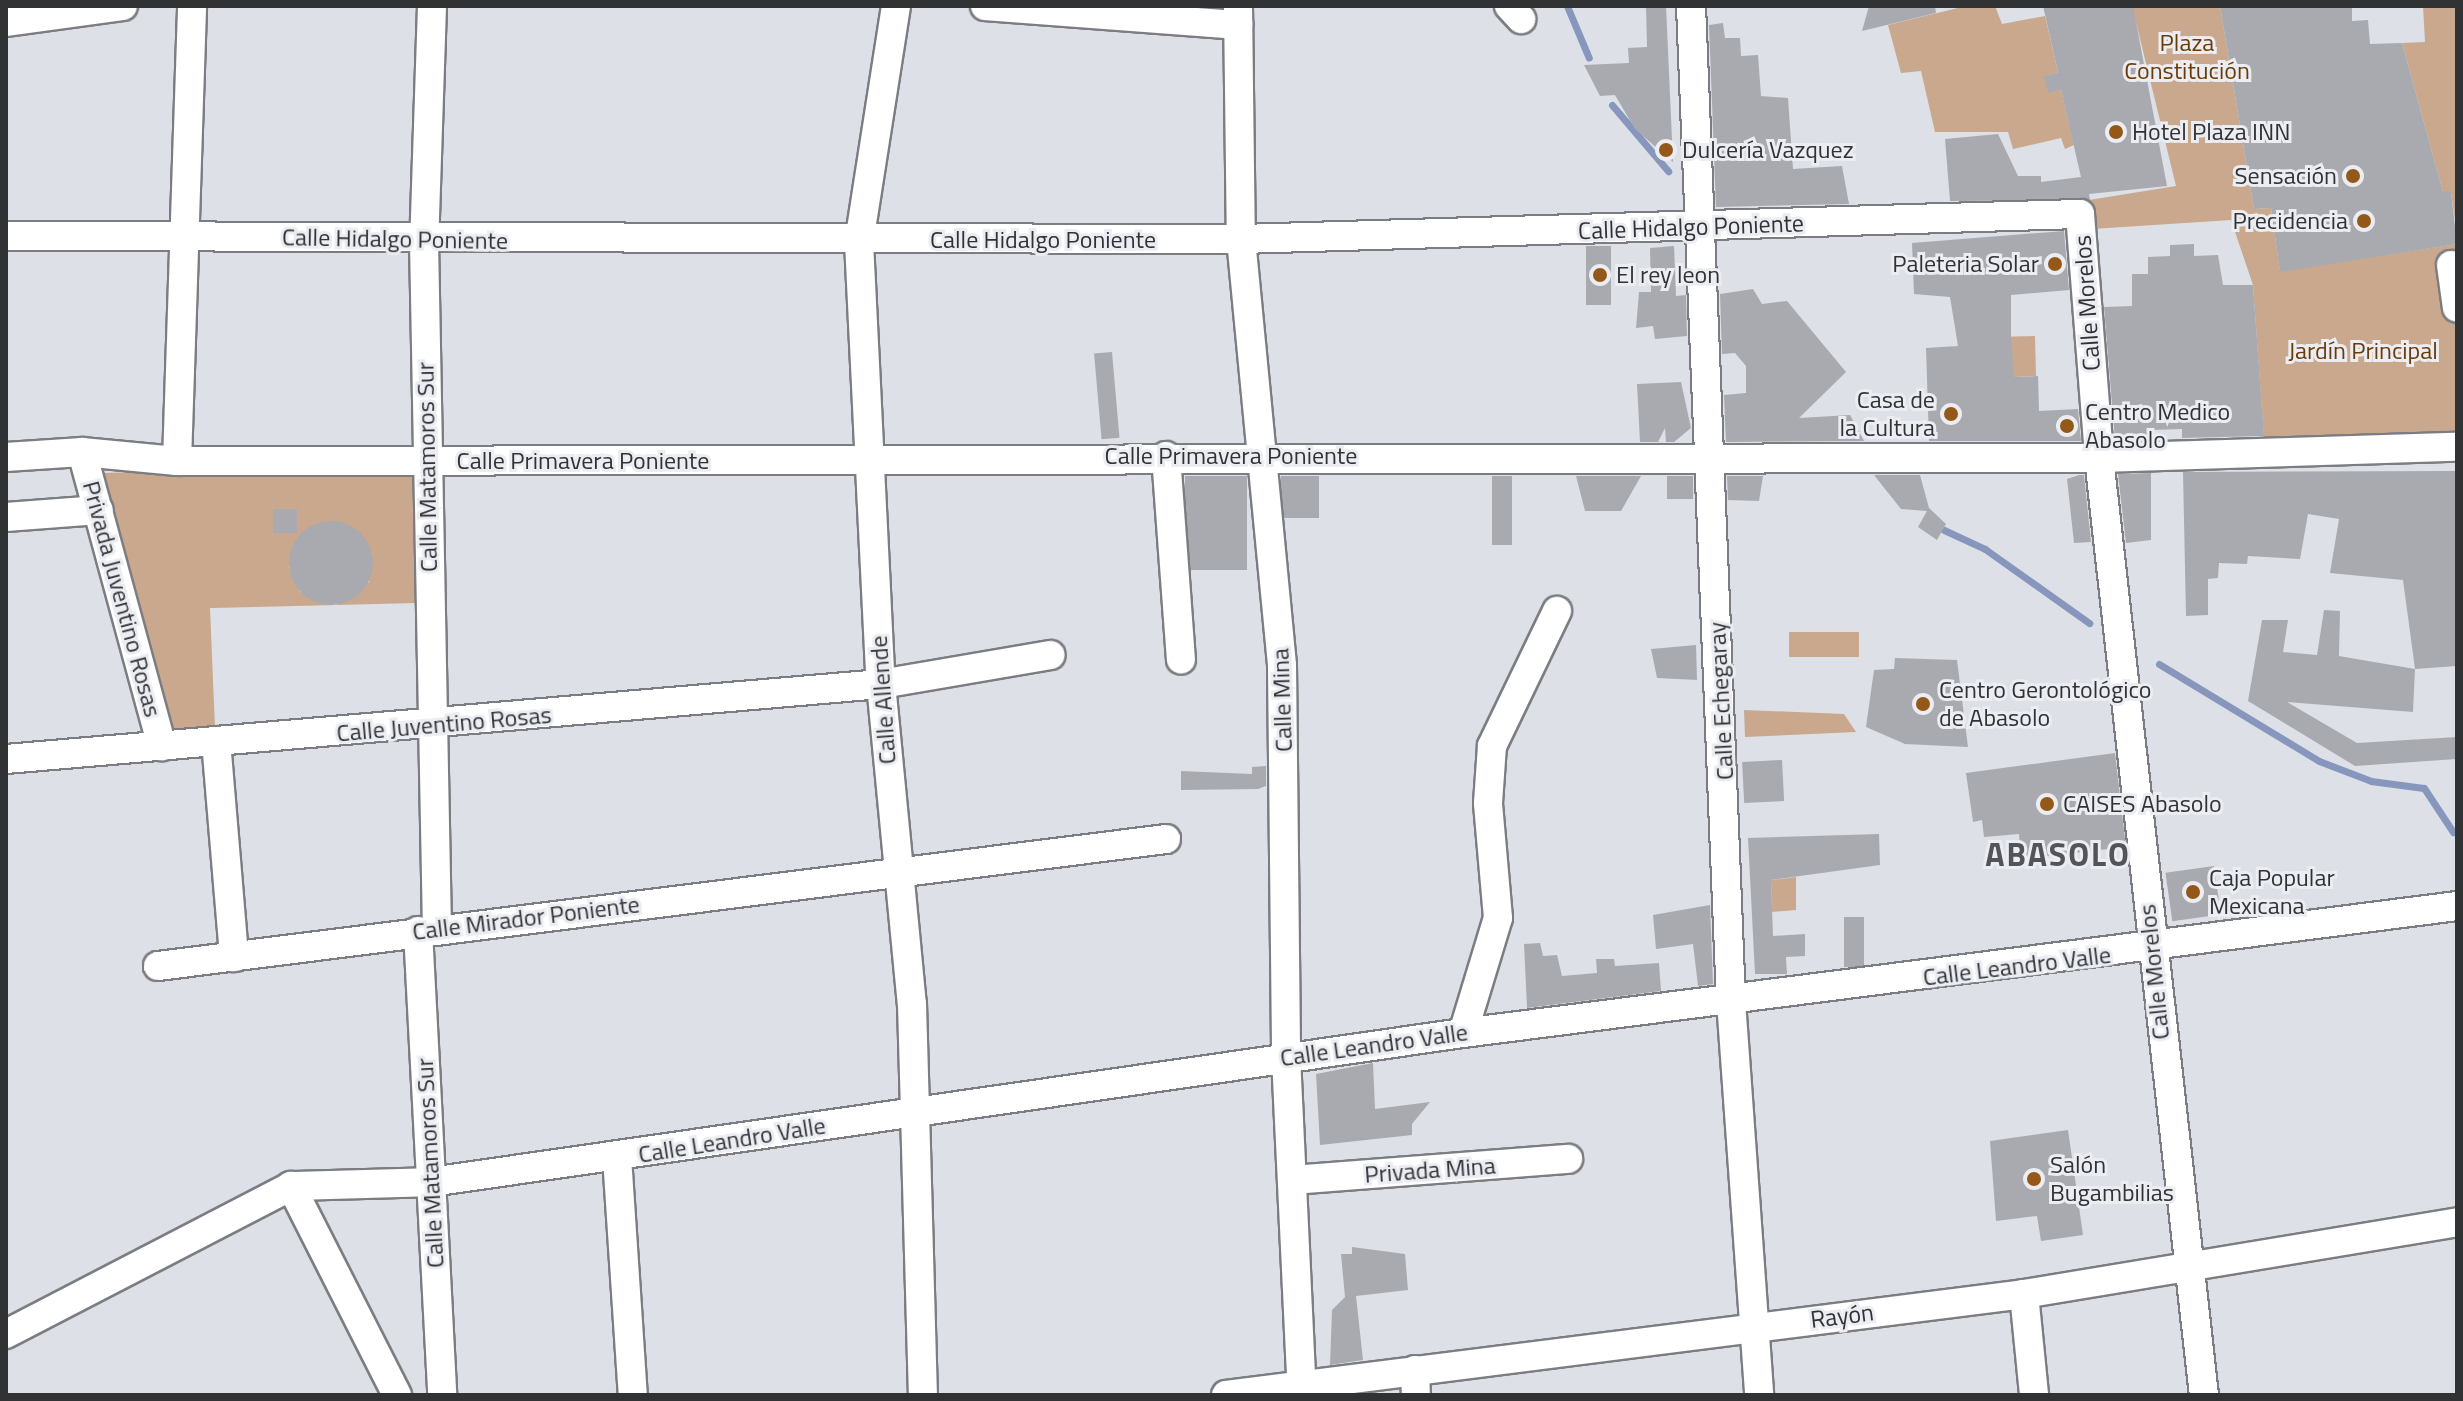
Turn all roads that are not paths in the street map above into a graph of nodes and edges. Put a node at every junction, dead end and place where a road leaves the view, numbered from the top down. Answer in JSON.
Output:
{"nodes":[{"id":1,"x":123,"y":6,"type":"edge"},
{"id":2,"x":192,"y":6,"type":"edge"},
{"id":3,"x":432,"y":6,"type":"edge"},
{"id":4,"x":896,"y":6,"type":"edge"},
{"id":5,"x":985,"y":6,"type":"edge"},
{"id":6,"x":1691,"y":6,"type":"edge"},
{"id":7,"x":1238,"y":15,"type":"edge"},
{"id":8,"x":6,"y":22,"type":"edge"},
{"id":9,"x":2080,"y":214,"type":"joint"},
{"id":10,"x":1696,"y":228,"type":"junction"},
{"id":11,"x":6,"y":236,"type":"edge"},
{"id":12,"x":185,"y":236,"type":"junction"},
{"id":13,"x":1241,"y":239,"type":"junction"},
{"id":14,"x":424,"y":241,"type":"junction"},
{"id":15,"x":859,"y":242,"type":"junction"},
{"id":16,"x":2451,"y":265,"type":"dead end"},
{"id":17,"x":2457,"y":308,"type":"edge"},
{"id":18,"x":2457,"y":447,"type":"edge"},
{"id":19,"x":82,"y":452,"type":"junction"},
{"id":20,"x":1707,"y":454,"type":"junction"},
{"id":21,"x":1166,"y":456,"type":"junction"},
{"id":22,"x":1265,"y":456,"type":"junction"},
{"id":23,"x":6,"y":457,"type":"edge"},
{"id":24,"x":2099,"y":458,"type":"junction"},
{"id":25,"x":867,"y":460,"type":"junction"},
{"id":26,"x":177,"y":461,"type":"junction"},
{"id":27,"x":426,"y":461,"type":"junction"},
{"id":28,"x":99,"y":510,"type":"junction"},
{"id":29,"x":6,"y":517,"type":"edge"},
{"id":30,"x":1557,"y":611,"type":"dead end"},
{"id":31,"x":1051,"y":655,"type":"dead end"},
{"id":32,"x":1181,"y":659,"type":"dead end"},
{"id":33,"x":881,"y":684,"type":"junction"},
{"id":34,"x":431,"y":726,"type":"junction"},
{"id":35,"x":216,"y":741,"type":"junction"},
{"id":36,"x":162,"y":746,"type":"junction"},
{"id":37,"x":6,"y":759,"type":"edge"},
{"id":38,"x":1166,"y":839,"type":"dead end"},
{"id":39,"x":894,"y":874,"type":"junction"},
{"id":40,"x":2457,"y":906,"type":"edge"},
{"id":41,"x":428,"y":930,"type":"junction"},
{"id":42,"x":2152,"y":949,"type":"junction"},
{"id":43,"x":234,"y":957,"type":"junction"},
{"id":44,"x":158,"y":966,"type":"dead end"},
{"id":45,"x":1731,"y":1001,"type":"junction"},
{"id":46,"x":1463,"y":1033,"type":"junction"},
{"id":47,"x":1286,"y":1057,"type":"junction"},
{"id":48,"x":917,"y":1112,"type":"junction"},
{"id":49,"x":617,"y":1157,"type":"junction"},
{"id":50,"x":1568,"y":1159,"type":"dead end"},
{"id":51,"x":1293,"y":1180,"type":"junction"},
{"id":52,"x":431,"y":1182,"type":"junction"},
{"id":53,"x":291,"y":1186,"type":"junction"},
{"id":54,"x":2457,"y":1222,"type":"edge"},
{"id":55,"x":2187,"y":1267,"type":"junction"},
{"id":56,"x":2024,"y":1294,"type":"junction"},
{"id":57,"x":1755,"y":1327,"type":"junction"},
{"id":58,"x":6,"y":1334,"type":"edge"},
{"id":59,"x":1415,"y":1383,"type":"edge"},
{"id":60,"x":1302,"y":1390,"type":"edge"},
{"id":61,"x":397,"y":1395,"type":"edge"},
{"id":62,"x":442,"y":1395,"type":"edge"},
{"id":63,"x":633,"y":1395,"type":"edge"},
{"id":64,"x":923,"y":1395,"type":"edge"},
{"id":65,"x":1226,"y":1395,"type":"edge"},
{"id":66,"x":1759,"y":1395,"type":"edge"},
{"id":67,"x":2034,"y":1395,"type":"edge"},
{"id":68,"x":2204,"y":1395,"type":"edge"}],
"edges":[{"from":1,"to":8,"type":"street"},
{"from":2,"to":12,"type":"street"},
{"from":3,"to":14,"type":"street","name":"Calle Matamoros Sur"},
{"from":4,"to":15,"type":"street","name":"Calle Allende"},
{"from":5,"to":7,"type":"street"},
{"from":6,"to":10,"type":"street","name":"Calle Echegaray"},
{"from":7,"to":13,"type":"street","name":"Calle Mina"},
{"from":9,"to":10,"type":"street","name":"Calle Hidalgo Poniente"},
{"from":9,"to":24,"type":"street","name":"Calle Morelos"},
{"from":10,"to":13,"type":"street","name":"Calle Hidalgo Poniente"},
{"from":10,"to":20,"type":"street","name":"Calle Echegaray"},
{"from":11,"to":12,"type":"street","name":"Calle Hidalgo Poniente"},
{"from":12,"to":14,"type":"street","name":"Calle Hidalgo Poniente"},
{"from":12,"to":26,"type":"street"},
{"from":13,"to":15,"type":"street","name":"Calle Hidalgo Poniente"},
{"from":13,"to":22,"type":"street","name":"Calle Mina"},
{"from":14,"to":15,"type":"street","name":"Calle Hidalgo Poniente"},
{"from":14,"to":27,"type":"street","name":"Calle Matamoros Sur"},
{"from":15,"to":25,"type":"street","name":"Calle Allende"},
{"from":16,"to":17,"type":"street"},
{"from":18,"to":24,"type":"street","name":"Calle Primavera Poniente"},
{"from":19,"to":23,"type":"street","name":"Calle Primavera Poniente"},
{"from":19,"to":26,"type":"street","name":"Calle Primavera Poniente"},
{"from":19,"to":28,"type":"street","name":"Privada Juventino Rosas"},
{"from":20,"to":22,"type":"street","name":"Calle Primavera Poniente"},
{"from":20,"to":24,"type":"street","name":"Calle Primavera Poniente"},
{"from":20,"to":45,"type":"street","name":"Calle Echegaray"},
{"from":21,"to":22,"type":"street","name":"Calle Primavera Poniente"},
{"from":21,"to":25,"type":"street","name":"Calle Primavera Poniente"},
{"from":21,"to":32,"type":"street"},
{"from":22,"to":47,"type":"street","name":"Calle Mina"},
{"from":24,"to":42,"type":"street","name":"Calle Morelos"},
{"from":25,"to":27,"type":"street","name":"Calle Primavera Poniente"},
{"from":25,"to":33,"type":"street","name":"Calle Allende"},
{"from":26,"to":27,"type":"street","name":"Calle Primavera Poniente"},
{"from":27,"to":34,"type":"street","name":"Calle Matamoros Sur"},
{"from":28,"to":29,"type":"street"},
{"from":28,"to":36,"type":"street","name":"Privada Juventino Rosas"},
{"from":30,"to":46,"type":"street"},
{"from":31,"to":33,"type":"street","name":"Calle Juventino Rosas"},
{"from":33,"to":34,"type":"street","name":"Calle Juventino Rosas"},
{"from":33,"to":39,"type":"street","name":"Calle Allende"},
{"from":34,"to":35,"type":"street","name":"Calle Juventino Rosas"},
{"from":34,"to":41,"type":"street","name":"Calle Matamoros Sur"},
{"from":35,"to":36,"type":"street","name":"Calle Juventino Rosas"},
{"from":35,"to":43,"type":"street"},
{"from":36,"to":37,"type":"street","name":"Calle Juventino Rosas"},
{"from":38,"to":39,"type":"street","name":"Calle Mirador Poniente"},
{"from":39,"to":41,"type":"street","name":"Calle Mirador Poniente"},
{"from":39,"to":48,"type":"street","name":"Calle Allende"},
{"from":40,"to":42,"type":"street","name":"Calle Leandro Valle"},
{"from":41,"to":43,"type":"street","name":"Calle Mirador Poniente"},
{"from":41,"to":52,"type":"street","name":"Calle Matamoros Sur"},
{"from":42,"to":45,"type":"street","name":"Calle Leandro Valle"},
{"from":42,"to":55,"type":"street","name":"Calle Morelos"},
{"from":43,"to":44,"type":"street","name":"Calle Mirador Poniente"},
{"from":45,"to":46,"type":"street","name":"Calle Leandro Valle"},
{"from":45,"to":57,"type":"street","name":"Calle Echegaray"},
{"from":46,"to":47,"type":"street","name":"Calle Leandro Valle"},
{"from":47,"to":48,"type":"street","name":"Calle Leandro Valle"},
{"from":47,"to":51,"type":"street","name":"Calle Mina"},
{"from":48,"to":49,"type":"street","name":"Calle Leandro Valle"},
{"from":48,"to":64,"type":"street","name":"Calle Allende"},
{"from":49,"to":52,"type":"street","name":"Calle Leandro Valle"},
{"from":49,"to":63,"type":"street"},
{"from":50,"to":51,"type":"street","name":"Privada Mina"},
{"from":51,"to":60,"type":"street","name":"Calle Mina"},
{"from":52,"to":53,"type":"street","name":"Calle Leandro Valle"},
{"from":52,"to":62,"type":"street","name":"Calle Matamoros Sur"},
{"from":53,"to":58,"type":"street"},
{"from":53,"to":61,"type":"street"},
{"from":54,"to":55,"type":"street","name":"Rayón"},
{"from":55,"to":56,"type":"street","name":"Rayón"},
{"from":55,"to":68,"type":"street","name":"Calle Morelos"},
{"from":56,"to":57,"type":"street","name":"Rayón"},
{"from":56,"to":67,"type":"street"},
{"from":57,"to":59,"type":"street","name":"Rayón"},
{"from":57,"to":66,"type":"street","name":"Calle Echegaray"},
{"from":59,"to":60,"type":"street","name":"Rayón"},
{"from":60,"to":65,"type":"street","name":"Rayón"}]}
